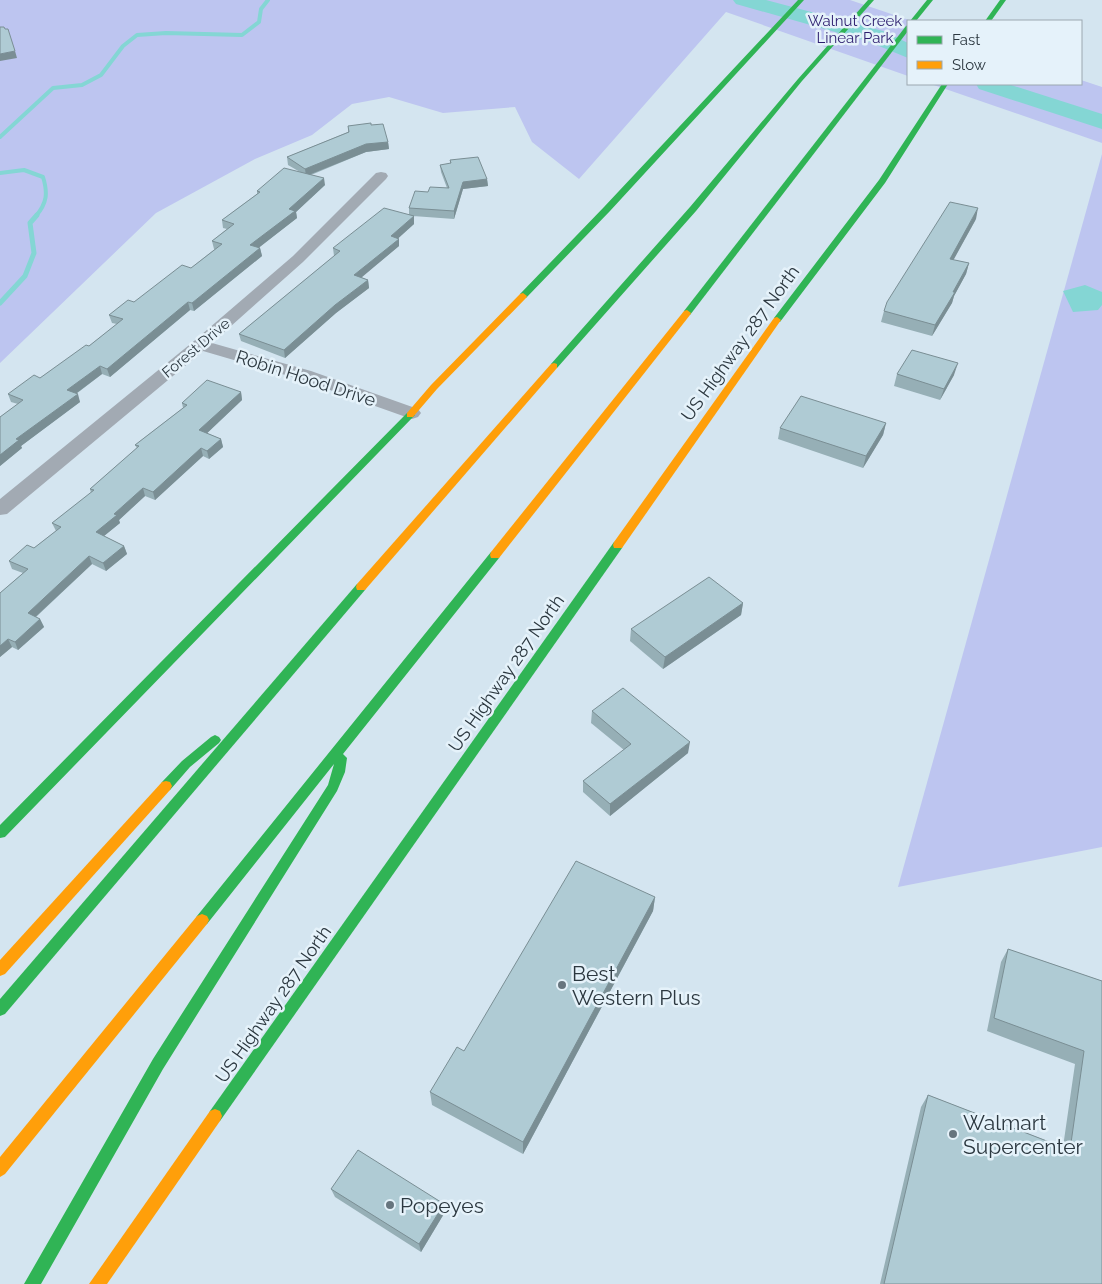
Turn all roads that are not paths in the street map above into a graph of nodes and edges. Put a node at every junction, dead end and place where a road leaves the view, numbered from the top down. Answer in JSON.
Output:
{"nodes":[{"id":1,"x":801,"y":0,"type":"edge"},
{"id":2,"x":871,"y":0,"type":"edge"},
{"id":3,"x":930,"y":0,"type":"edge"},
{"id":4,"x":1003,"y":0,"type":"edge"},
{"id":5,"x":916,"y":18,"type":"edge"},
{"id":6,"x":989,"y":20,"type":"edge"},
{"id":7,"x":907,"y":28,"type":"edge"},
{"id":8,"x":944,"y":85,"type":"edge"},
{"id":9,"x":381,"y":176,"type":"dead end"},
{"id":10,"x":200,"y":345,"type":"junction"},
{"id":11,"x":412,"y":413,"type":"junction"},
{"id":12,"x":0,"y":509,"type":"edge"},
{"id":13,"x":243,"y":727,"type":"junction"},
{"id":14,"x":342,"y":747,"type":"junction"},
{"id":15,"x":0,"y":833,"type":"edge"},
{"id":16,"x":0,"y":970,"type":"edge"},
{"id":17,"x":0,"y":1009,"type":"edge"},
{"id":18,"x":0,"y":1169,"type":"edge"},
{"id":19,"x":32,"y":1284,"type":"edge"},
{"id":20,"x":97,"y":1284,"type":"edge"}],
"edges":[{"from":1,"to":11,"type":"main road"},
{"from":2,"to":13,"type":"main road"},
{"from":3,"to":5,"type":"main road"},
{"from":4,"to":6,"type":"main road"},
{"from":7,"to":14,"type":"main road"},
{"from":8,"to":20,"type":"main road","name":"US Highway 287 North"},
{"from":9,"to":10,"type":"street","name":"Forest Drive"},
{"from":10,"to":11,"type":"street","name":"Robin Hood Drive"},
{"from":10,"to":12,"type":"street","name":"Forest Drive"},
{"from":11,"to":15,"type":"main road"},
{"from":13,"to":16,"type":"main road"},
{"from":13,"to":17,"type":"main road"},
{"from":14,"to":18,"type":"main road"},
{"from":14,"to":19,"type":"main road"}]}
